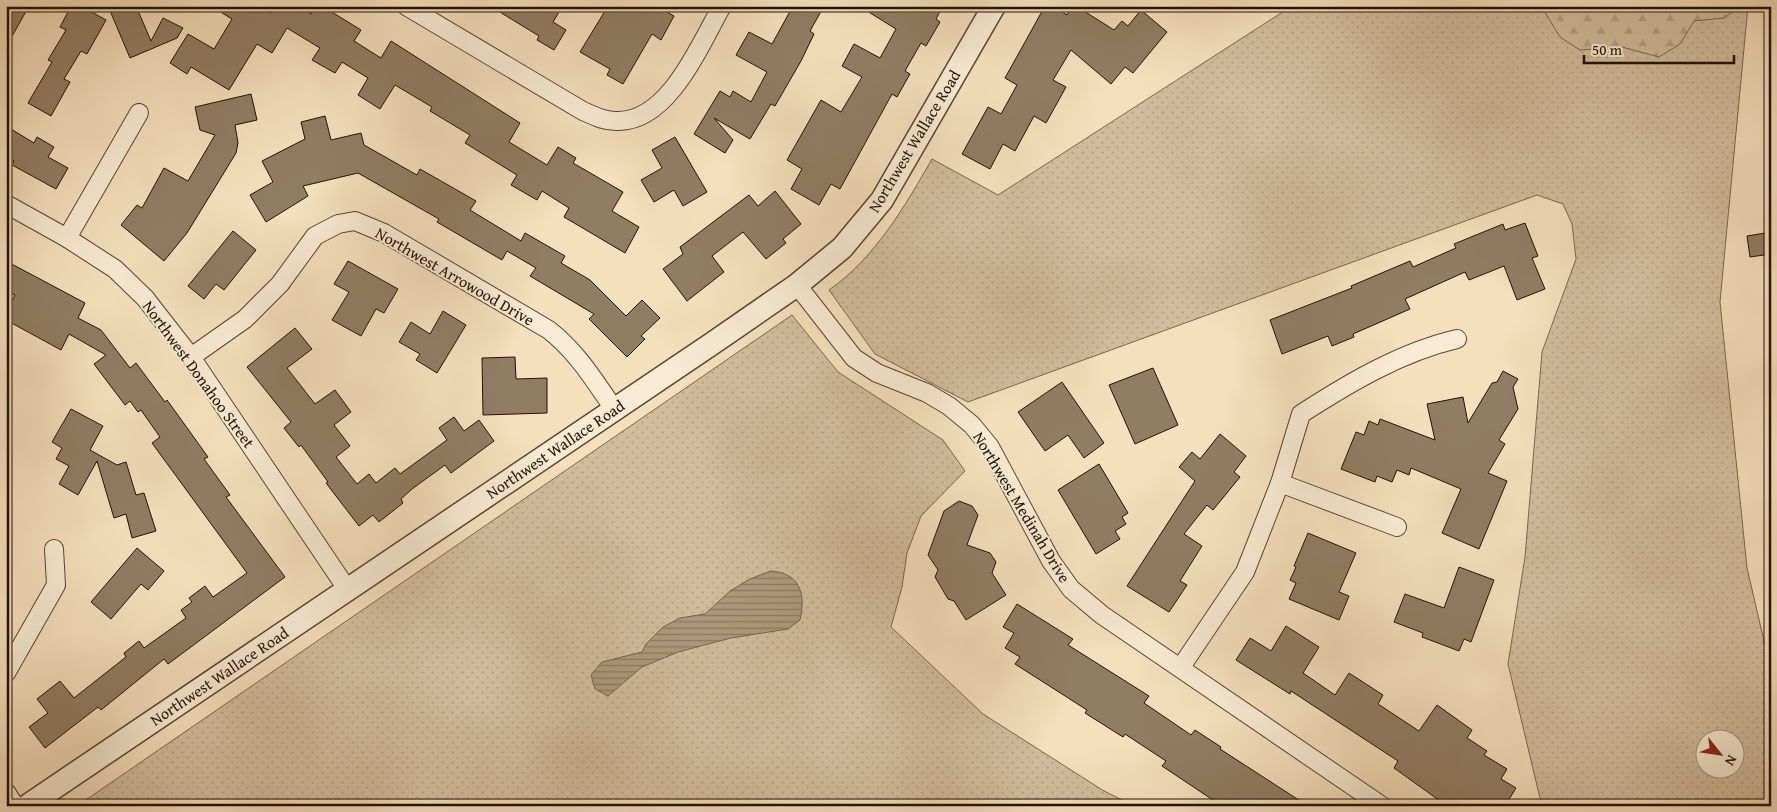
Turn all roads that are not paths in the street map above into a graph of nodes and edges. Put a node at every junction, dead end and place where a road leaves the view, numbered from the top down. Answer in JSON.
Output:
{"nodes":[{"id":1,"x":406,"y":6,"type":"edge"},
{"id":2,"x":722,"y":6,"type":"edge"},
{"id":3,"x":994,"y":6,"type":"edge"},
{"id":4,"x":139,"y":113,"type":"dead end"},
{"id":5,"x":6,"y":204,"type":"edge"},
{"id":6,"x":67,"y":238,"type":"junction"},
{"id":7,"x":797,"y":285,"type":"junction"},
{"id":8,"x":1458,"y":339,"type":"dead end"},
{"id":9,"x":191,"y":357,"type":"junction"},
{"id":10,"x":614,"y":409,"type":"junction"},
{"id":11,"x":1280,"y":482,"type":"junction"},
{"id":12,"x":1397,"y":527,"type":"dead end"},
{"id":13,"x":54,"y":549,"type":"dead end"},
{"id":14,"x":347,"y":589,"type":"junction"},
{"id":15,"x":1181,"y":667,"type":"junction"},
{"id":16,"x":6,"y":673,"type":"edge"},
{"id":17,"x":6,"y":792,"type":"edge"},
{"id":18,"x":15,"y":806,"type":"edge"},
{"id":19,"x":27,"y":806,"type":"edge"},
{"id":20,"x":1382,"y":806,"type":"edge"}],
"edges":[{"from":1,"to":2,"type":"street"},
{"from":3,"to":7,"type":"street","name":"Northwest Wallace Road"},
{"from":4,"to":6,"type":"street"},
{"from":5,"to":6,"type":"street","name":"Northwest Donahoo Street"},
{"from":6,"to":9,"type":"street","name":"Northwest Donahoo Street"},
{"from":7,"to":10,"type":"street","name":"Northwest Wallace Road"},
{"from":7,"to":15,"type":"street","name":"Northwest Medinah Drive"},
{"from":8,"to":11,"type":"street"},
{"from":9,"to":10,"type":"street","name":"Northwest Arrowood Drive"},
{"from":9,"to":14,"type":"street","name":"Northwest Donahoo Street"},
{"from":10,"to":14,"type":"street","name":"Northwest Wallace Road"},
{"from":11,"to":12,"type":"street"},
{"from":11,"to":15,"type":"street"},
{"from":13,"to":16,"type":"street"},
{"from":14,"to":19,"type":"street","name":"Northwest Wallace Road"},
{"from":15,"to":20,"type":"street","name":"Northwest Medinah Drive"},
{"from":17,"to":18,"type":"street"}]}
